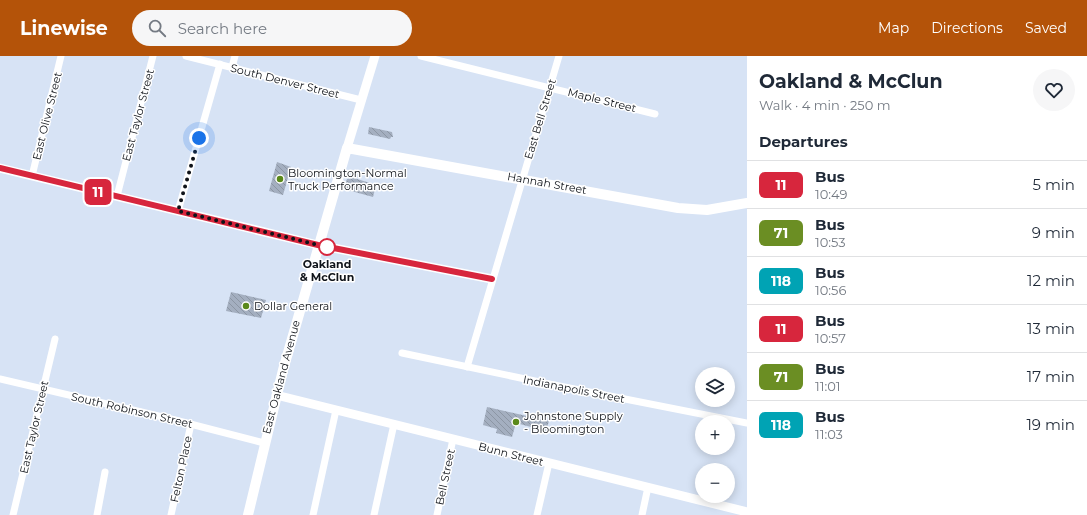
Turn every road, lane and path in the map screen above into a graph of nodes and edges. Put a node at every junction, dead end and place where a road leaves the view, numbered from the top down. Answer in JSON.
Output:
{"nodes":[{"id":1,"x":61,"y":56,"type":"edge"},
{"id":2,"x":153,"y":56,"type":"edge"},
{"id":3,"x":186,"y":56,"type":"edge"},
{"id":4,"x":235,"y":56,"type":"edge"},
{"id":5,"x":374,"y":56,"type":"edge"},
{"id":6,"x":421,"y":56,"type":"edge"},
{"id":7,"x":558,"y":56,"type":"edge"},
{"id":8,"x":220,"y":64,"type":"junction"},
{"id":9,"x":232,"y":67,"type":"junction"},
{"id":10,"x":549,"y":87,"type":"junction"},
{"id":11,"x":361,"y":100,"type":"junction"},
{"id":12,"x":655,"y":114,"type":"dead end"},
{"id":13,"x":347,"y":148,"type":"junction"},
{"id":14,"x":0,"y":168,"type":"edge"},
{"id":15,"x":32,"y":176,"type":"junction"},
{"id":16,"x":522,"y":179,"type":"junction"},
{"id":17,"x":117,"y":196,"type":"junction"},
{"id":18,"x":747,"y":203,"type":"edge"},
{"id":19,"x":178,"y":211,"type":"junction"},
{"id":20,"x":318,"y":245,"type":"junction"},
{"id":21,"x":492,"y":279,"type":"junction"},
{"id":22,"x":55,"y":339,"type":"dead end"},
{"id":23,"x":402,"y":353,"type":"dead end"},
{"id":24,"x":467,"y":366,"type":"junction"},
{"id":25,"x":0,"y":379,"type":"edge"},
{"id":26,"x":43,"y":388,"type":"junction"},
{"id":27,"x":276,"y":395,"type":"junction"},
{"id":28,"x":336,"y":410,"type":"junction"},
{"id":29,"x":747,"y":423,"type":"edge"},
{"id":30,"x":191,"y":424,"type":"junction"},
{"id":31,"x":394,"y":424,"type":"junction"},
{"id":32,"x":453,"y":439,"type":"junction"},
{"id":33,"x":264,"y":443,"type":"junction"},
{"id":34,"x":549,"y":463,"type":"junction"},
{"id":35,"x":105,"y":472,"type":"dead end"},
{"id":36,"x":648,"y":487,"type":"junction"},
{"id":37,"x":730,"y":512,"type":"edge"},
{"id":38,"x":747,"y":512,"type":"edge"},
{"id":39,"x":13,"y":515,"type":"edge"},
{"id":40,"x":97,"y":515,"type":"edge"},
{"id":41,"x":171,"y":515,"type":"edge"},
{"id":42,"x":248,"y":515,"type":"edge"},
{"id":43,"x":313,"y":515,"type":"edge"},
{"id":44,"x":374,"y":515,"type":"edge"},
{"id":45,"x":437,"y":515,"type":"edge"},
{"id":46,"x":537,"y":515,"type":"edge"},
{"id":47,"x":642,"y":515,"type":"edge"}],
"edges":[{"from":1,"to":15,"type":"street","name":"East Olive Street"},
{"from":2,"to":17,"type":"street","name":"East Taylor Street"},
{"from":3,"to":8,"type":"street","name":"South Denver Street"},
{"from":4,"to":9,"type":"street"},
{"from":5,"to":11,"type":"street","name":"East Oakland Avenue"},
{"from":6,"to":10,"type":"street","name":"Maple Street"},
{"from":7,"to":10,"type":"street","name":"East Bell Street"},
{"from":8,"to":9,"type":"street","name":"South Denver Street"},
{"from":8,"to":19,"type":"street"},
{"from":9,"to":11,"type":"street","name":"South Denver Street"},
{"from":10,"to":12,"type":"street","name":"Maple Street"},
{"from":10,"to":16,"type":"street","name":"East Bell Street"},
{"from":11,"to":13,"type":"street","name":"East Oakland Avenue"},
{"from":13,"to":16,"type":"main road","name":"Hannah Street"},
{"from":13,"to":20,"type":"main road","name":"East Oakland Avenue"},
{"from":14,"to":15,"type":"street"},
{"from":15,"to":17,"type":"street"},
{"from":16,"to":18,"type":"main road","name":"Hannah Street"},
{"from":16,"to":21,"type":"street","name":"East Bell Street"},
{"from":17,"to":19,"type":"street"},
{"from":19,"to":20,"type":"street"},
{"from":20,"to":21,"type":"street"},
{"from":20,"to":27,"type":"main road","name":"East Oakland Avenue"},
{"from":21,"to":24,"type":"street","name":"East Bell Street"},
{"from":22,"to":26,"type":"street","name":"East Taylor Street"},
{"from":23,"to":24,"type":"street","name":"Indianapolis Street"},
{"from":24,"to":29,"type":"street","name":"Indianapolis Street"},
{"from":25,"to":26,"type":"street","name":"South Robinson Street"},
{"from":26,"to":30,"type":"street","name":"South Robinson Street"},
{"from":26,"to":39,"type":"street","name":"East Taylor Street"},
{"from":27,"to":28,"type":"street","name":"Bunn Street"},
{"from":27,"to":33,"type":"main road","name":"East Oakland Avenue"},
{"from":28,"to":31,"type":"street","name":"Bunn Street"},
{"from":28,"to":43,"type":"street"},
{"from":30,"to":33,"type":"street","name":"South Robinson Street"},
{"from":30,"to":41,"type":"street","name":"Felton Place"},
{"from":31,"to":32,"type":"street","name":"Bunn Street"},
{"from":31,"to":44,"type":"street"},
{"from":32,"to":34,"type":"street","name":"Bunn Street"},
{"from":32,"to":45,"type":"street","name":"Bell Street"},
{"from":33,"to":42,"type":"main road","name":"East Oakland Avenue"},
{"from":34,"to":36,"type":"street","name":"Bunn Street"},
{"from":34,"to":46,"type":"street"},
{"from":35,"to":40,"type":"street"},
{"from":36,"to":37,"type":"street","name":"Bunn Street"},
{"from":36,"to":47,"type":"street"},
{"from":37,"to":38,"type":"street","name":"Bunn Street"}]}
